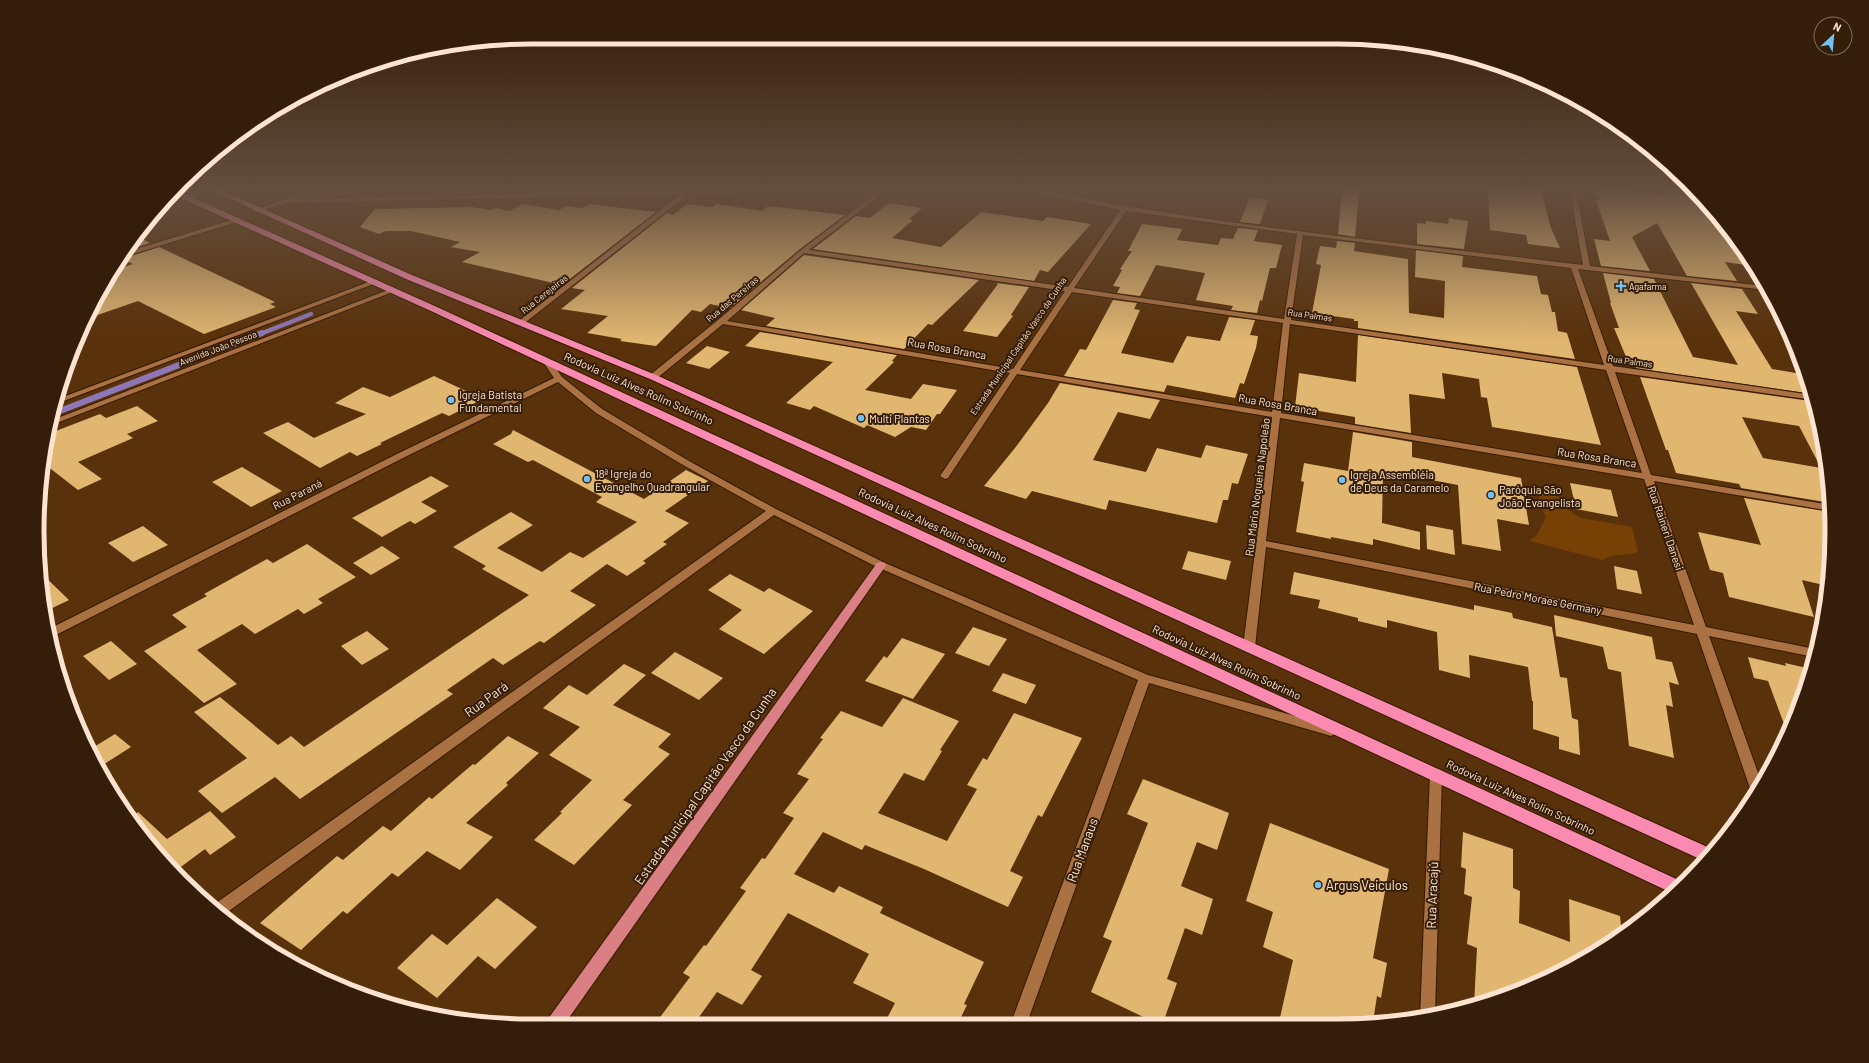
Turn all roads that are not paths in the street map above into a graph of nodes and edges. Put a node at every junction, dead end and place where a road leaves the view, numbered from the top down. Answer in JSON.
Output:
{"nodes":[{"id":1,"x":171,"y":241,"type":"edge"},
{"id":2,"x":283,"y":241,"type":"edge"},
{"id":3,"x":326,"y":241,"type":"edge"},
{"id":4,"x":627,"y":241,"type":"edge"},
{"id":5,"x":818,"y":241,"type":"edge"},
{"id":6,"x":1103,"y":241,"type":"edge"},
{"id":7,"x":1299,"y":241,"type":"edge"},
{"id":8,"x":1355,"y":241,"type":"edge"},
{"id":9,"x":1582,"y":241,"type":"edge"},
{"id":10,"x":804,"y":251,"type":"junction"},
{"id":11,"x":132,"y":253,"type":"edge"},
{"id":12,"x":1574,"y":267,"type":"junction"},
{"id":13,"x":1587,"y":269,"type":"junction"},
{"id":14,"x":374,"y":282,"type":"junction"},
{"id":15,"x":1760,"y":287,"type":"edge"},
{"id":16,"x":393,"y":290,"type":"junction"},
{"id":17,"x":1070,"y":290,"type":"junction"},
{"id":18,"x":721,"y":322,"type":"junction"},
{"id":19,"x":1287,"y":322,"type":"junction"},
{"id":20,"x":522,"y":323,"type":"junction"},
{"id":21,"x":548,"y":364,"type":"junction"},
{"id":22,"x":1610,"y":369,"type":"junction"},
{"id":23,"x":1015,"y":371,"type":"junction"},
{"id":24,"x":653,"y":377,"type":"junction"},
{"id":25,"x":559,"y":379,"type":"junction"},
{"id":26,"x":1806,"y":397,"type":"edge"},
{"id":27,"x":63,"y":400,"type":"edge"},
{"id":28,"x":1277,"y":416,"type":"junction"},
{"id":29,"x":57,"y":421,"type":"edge"},
{"id":30,"x":945,"y":476,"type":"dead end"},
{"id":31,"x":1648,"y":477,"type":"junction"},
{"id":32,"x":1824,"y":507,"type":"edge"},
{"id":33,"x":773,"y":511,"type":"junction"},
{"id":34,"x":1262,"y":542,"type":"junction"},
{"id":35,"x":881,"y":565,"type":"junction"},
{"id":36,"x":54,"y":631,"type":"edge"},
{"id":37,"x":1702,"y":631,"type":"junction"},
{"id":38,"x":1249,"y":647,"type":"junction"},
{"id":39,"x":1810,"y":652,"type":"edge"},
{"id":40,"x":1145,"y":678,"type":"junction"},
{"id":41,"x":1353,"y":737,"type":"junction"},
{"id":42,"x":1436,"y":774,"type":"junction"},
{"id":43,"x":1755,"y":783,"type":"edge"},
{"id":44,"x":1704,"y":852,"type":"edge"},
{"id":45,"x":1673,"y":885,"type":"edge"},
{"id":46,"x":222,"y":907,"type":"edge"},
{"id":47,"x":1427,"y":1011,"type":"edge"},
{"id":48,"x":558,"y":1019,"type":"edge"},
{"id":49,"x":1020,"y":1019,"type":"edge"}],
"edges":[{"from":1,"to":11,"type":"street"},
{"from":2,"to":14,"type":"highway","name":"Rodovia Luiz Alves Rolim Sobrinho"},
{"from":3,"to":20,"type":"highway","name":"Rodovia Luiz Alves Rolim Sobrinho"},
{"from":4,"to":20,"type":"street","name":"Rua Cerejeiras"},
{"from":5,"to":10,"type":"street","name":"Rua das Pereiras"},
{"from":6,"to":17,"type":"street","name":"Estrada Municipal Capitão Vasco da Cunha"},
{"from":7,"to":19,"type":"street","name":"Rua Mário Nogueira Napoleão"},
{"from":8,"to":12,"type":"street"},
{"from":9,"to":13,"type":"street"},
{"from":10,"to":17,"type":"street","name":"Rua Palmas"},
{"from":10,"to":18,"type":"street","name":"Rua das Pereiras"},
{"from":12,"to":13,"type":"street"},
{"from":12,"to":22,"type":"street","name":"Rua Raineri Danesi"},
{"from":13,"to":15,"type":"street"},
{"from":14,"to":16,"type":"highway","name":"Rodovia Luiz Alves Rolim Sobrinho"},
{"from":14,"to":27,"type":"street","name":"Avenida João Pessoa"},
{"from":16,"to":21,"type":"highway","name":"Rodovia Luiz Alves Rolim Sobrinho"},
{"from":16,"to":29,"type":"street","name":"Avenida João Pessoa"},
{"from":17,"to":19,"type":"street","name":"Rua Palmas"},
{"from":17,"to":23,"type":"street","name":"Estrada Municipal Capitão Vasco da Cunha"},
{"from":18,"to":23,"type":"street","name":"Rua Rosa Branca"},
{"from":18,"to":24,"type":"street","name":"Rua das Pereiras"},
{"from":19,"to":22,"type":"street","name":"Rua Palmas"},
{"from":19,"to":28,"type":"street","name":"Rua Mário Nogueira Napoleão"},
{"from":20,"to":24,"type":"highway","name":"Rodovia Luiz Alves Rolim Sobrinho"},
{"from":21,"to":25,"type":"street"},
{"from":21,"to":41,"type":"highway","name":"Rodovia Luiz Alves Rolim Sobrinho"},
{"from":22,"to":26,"type":"street","name":"Rua Palmas"},
{"from":22,"to":31,"type":"street","name":"Rua Raineri Danesi"},
{"from":23,"to":28,"type":"street","name":"Rua Rosa Branca"},
{"from":23,"to":30,"type":"street","name":"Estrada Municipal Capitão Vasco da Cunha"},
{"from":24,"to":38,"type":"highway","name":"Rodovia Luiz Alves Rolim Sobrinho"},
{"from":25,"to":33,"type":"street"},
{"from":25,"to":36,"type":"street","name":"Rua Paraná"},
{"from":28,"to":31,"type":"street","name":"Rua Rosa Branca"},
{"from":28,"to":34,"type":"street","name":"Rua Mário Nogueira Napoleão"},
{"from":31,"to":32,"type":"street","name":"Rua Rosa Branca"},
{"from":31,"to":37,"type":"street","name":"Rua Raineri Danesi"},
{"from":33,"to":35,"type":"street"},
{"from":33,"to":46,"type":"street","name":"Rua Pará"},
{"from":34,"to":37,"type":"street","name":"Rua Pedro Moraes Germany"},
{"from":34,"to":38,"type":"street","name":"Rua Mário Nogueira Napoleão"},
{"from":35,"to":40,"type":"street"},
{"from":35,"to":48,"type":"main road","name":"Estrada Municipal Capitão Vasco da Cunha"},
{"from":37,"to":39,"type":"street","name":"Rua Pedro Moraes Germany"},
{"from":37,"to":43,"type":"street","name":"Rua Raineri Danesi"},
{"from":38,"to":44,"type":"highway","name":"Rodovia Luiz Alves Rolim Sobrinho"},
{"from":40,"to":41,"type":"street"},
{"from":40,"to":49,"type":"street","name":"Rua Manaus"},
{"from":41,"to":42,"type":"highway","name":"Rodovia Luiz Alves Rolim Sobrinho"},
{"from":42,"to":45,"type":"highway","name":"Rodovia Luiz Alves Rolim Sobrinho"},
{"from":42,"to":47,"type":"street","name":"Rua Aracajú"}]}
